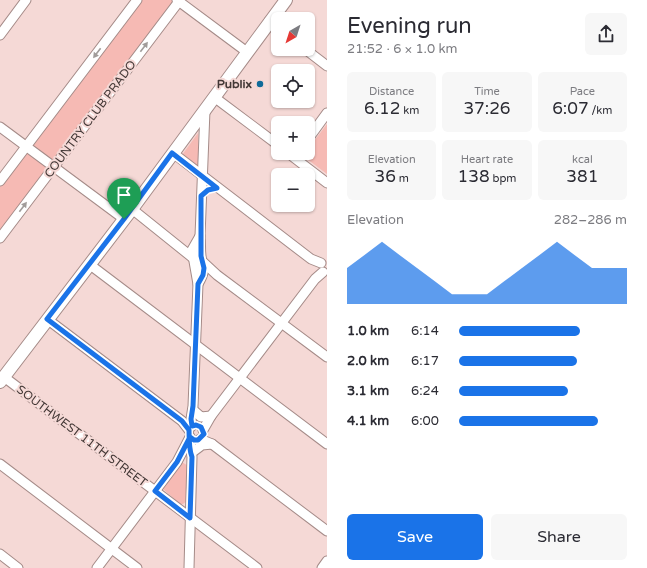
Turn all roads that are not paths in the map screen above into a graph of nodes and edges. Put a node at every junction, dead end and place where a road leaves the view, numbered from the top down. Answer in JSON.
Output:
{"nodes":[{"id":1,"x":26,"y":0,"type":"edge"},
{"id":2,"x":137,"y":0,"type":"edge"},
{"id":3,"x":179,"y":0,"type":"edge"},
{"id":4,"x":286,"y":0,"type":"edge"},
{"id":5,"x":280,"y":12,"type":"edge"},
{"id":6,"x":271,"y":28,"type":"edge"},
{"id":7,"x":0,"y":35,"type":"edge"},
{"id":8,"x":247,"y":52,"type":"junction"},
{"id":9,"x":314,"y":56,"type":"edge"},
{"id":10,"x":327,"y":66,"type":"edge"},
{"id":11,"x":214,"y":97,"type":"junction"},
{"id":12,"x":205,"y":109,"type":"junction"},
{"id":13,"x":327,"y":113,"type":"edge"},
{"id":14,"x":0,"y":127,"type":"edge"},
{"id":15,"x":315,"y":129,"type":"edge"},
{"id":16,"x":271,"y":140,"type":"edge"},
{"id":17,"x":26,"y":146,"type":"junction"},
{"id":18,"x":172,"y":153,"type":"junction"},
{"id":19,"x":299,"y":160,"type":"edge"},
{"id":20,"x":54,"y":167,"type":"junction"},
{"id":21,"x":201,"y":175,"type":"junction"},
{"id":22,"x":0,"y":181,"type":"edge"},
{"id":23,"x":327,"y":183,"type":"edge"},
{"id":24,"x":217,"y":188,"type":"junction"},
{"id":25,"x":201,"y":196,"type":"junction"},
{"id":26,"x":132,"y":209,"type":"junction"},
{"id":27,"x":124,"y":219,"type":"junction"},
{"id":28,"x":200,"y":236,"type":"junction"},
{"id":29,"x":0,"y":238,"type":"edge"},
{"id":30,"x":176,"y":243,"type":"junction"},
{"id":31,"x":193,"y":247,"type":"junction"},
{"id":32,"x":198,"y":260,"type":"junction"},
{"id":33,"x":89,"y":264,"type":"junction"},
{"id":34,"x":324,"y":267,"type":"edge"},
{"id":35,"x":203,"y":272,"type":"junction"},
{"id":36,"x":217,"y":275,"type":"junction"},
{"id":37,"x":198,"y":284,"type":"junction"},
{"id":38,"x":47,"y":319,"type":"junction"},
{"id":39,"x":282,"y":323,"type":"junction"},
{"id":40,"x":195,"y":344,"type":"junction"},
{"id":41,"x":327,"y":357,"type":"edge"},
{"id":42,"x":240,"y":378,"type":"junction"},
{"id":43,"x":2,"y":380,"type":"edge"},
{"id":44,"x":193,"y":408,"type":"junction"},
{"id":45,"x":171,"y":413,"type":"junction"},
{"id":46,"x":211,"y":416,"type":"junction"},
{"id":47,"x":197,"y":433,"type":"junction"},
{"id":48,"x":212,"y":444,"type":"junction"},
{"id":49,"x":327,"y":444,"type":"edge"},
{"id":50,"x":193,"y":458,"type":"junction"},
{"id":51,"x":177,"y":462,"type":"junction"},
{"id":52,"x":0,"y":464,"type":"edge"},
{"id":53,"x":155,"y":491,"type":"junction"},
{"id":54,"x":190,"y":518,"type":"junction"},
{"id":55,"x":327,"y":531,"type":"edge"},
{"id":56,"x":112,"y":549,"type":"junction"},
{"id":57,"x":0,"y":554,"type":"edge"},
{"id":58,"x":327,"y":561,"type":"edge"},
{"id":59,"x":18,"y":568,"type":"edge"},
{"id":60,"x":97,"y":568,"type":"edge"},
{"id":61,"x":137,"y":568,"type":"edge"},
{"id":62,"x":189,"y":568,"type":"edge"},
{"id":63,"x":257,"y":568,"type":"edge"},
{"id":64,"x":322,"y":568,"type":"edge"}],
"edges":[{"from":1,"to":7,"type":"street"},
{"from":2,"to":17,"type":"street","one_way":true},
{"from":3,"to":8,"type":"street"},
{"from":20,"to":3,"type":"street","name":"COUNTRY CLUB PRADO","one_way":true},
{"from":4,"to":5,"type":"main road"},
{"from":6,"to":8,"type":"main road"},
{"from":8,"to":11,"type":"main road"},
{"from":9,"to":10,"type":"street"},
{"from":11,"to":12,"type":"main road"},
{"from":11,"to":16,"type":"street"},
{"from":12,"to":18,"type":"main road"},
{"from":12,"to":21,"type":"street"},
{"from":13,"to":15,"type":"street"},
{"from":14,"to":17,"type":"street"},
{"from":17,"to":20,"type":"street"},
{"from":17,"to":22,"type":"street"},
{"from":18,"to":21,"type":"street"},
{"from":18,"to":26,"type":"main road"},
{"from":19,"to":23,"type":"street"},
{"from":20,"to":27,"type":"street"},
{"from":29,"to":20,"type":"street","name":"COUNTRY CLUB PRADO","one_way":true},
{"from":21,"to":24,"type":"street"},
{"from":21,"to":25,"type":"street"},
{"from":24,"to":25,"type":"street"},
{"from":24,"to":34,"type":"street"},
{"from":25,"to":28,"type":"street"},
{"from":26,"to":27,"type":"main road"},
{"from":26,"to":30,"type":"street"},
{"from":27,"to":33,"type":"main road"},
{"from":28,"to":31,"type":"street"},
{"from":28,"to":32,"type":"street"},
{"from":30,"to":31,"type":"street"},
{"from":30,"to":32,"type":"street"},
{"from":31,"to":32,"type":"street"},
{"from":32,"to":35,"type":"street"},
{"from":32,"to":36,"type":"street"},
{"from":32,"to":37,"type":"street"},
{"from":33,"to":38,"type":"main road"},
{"from":33,"to":40,"type":"street"},
{"from":34,"to":39,"type":"street"},
{"from":35,"to":36,"type":"street"},
{"from":35,"to":37,"type":"street"},
{"from":36,"to":39,"type":"street"},
{"from":37,"to":40,"type":"street"},
{"from":38,"to":43,"type":"main road"},
{"from":38,"to":45,"type":"street"},
{"from":39,"to":41,"type":"street"},
{"from":39,"to":42,"type":"street"},
{"from":40,"to":42,"type":"street"},
{"from":40,"to":44,"type":"street"},
{"from":42,"to":46,"type":"street"},
{"from":42,"to":49,"type":"street"},
{"from":43,"to":53,"type":"street","name":"SOUTHWEST 11TH STREET"},
{"from":44,"to":45,"type":"street"},
{"from":44,"to":46,"type":"street"},
{"from":44,"to":47,"type":"street"},
{"from":45,"to":47,"type":"street"},
{"from":46,"to":47,"type":"street"},
{"from":47,"to":48,"type":"street"},
{"from":47,"to":50,"type":"street"},
{"from":47,"to":51,"type":"street"},
{"from":48,"to":50,"type":"street"},
{"from":48,"to":55,"type":"street"},
{"from":50,"to":51,"type":"street"},
{"from":50,"to":54,"type":"street"},
{"from":51,"to":53,"type":"street"},
{"from":52,"to":56,"type":"street"},
{"from":53,"to":54,"type":"street","name":"SOUTHWEST 11TH STREET"},
{"from":53,"to":56,"type":"street"},
{"from":54,"to":62,"type":"street"},
{"from":54,"to":63,"type":"street","name":"SOUTHWEST 11TH STREET"},
{"from":56,"to":60,"type":"street"},
{"from":56,"to":61,"type":"street"},
{"from":57,"to":59,"type":"street"},
{"from":58,"to":64,"type":"street"}]}
